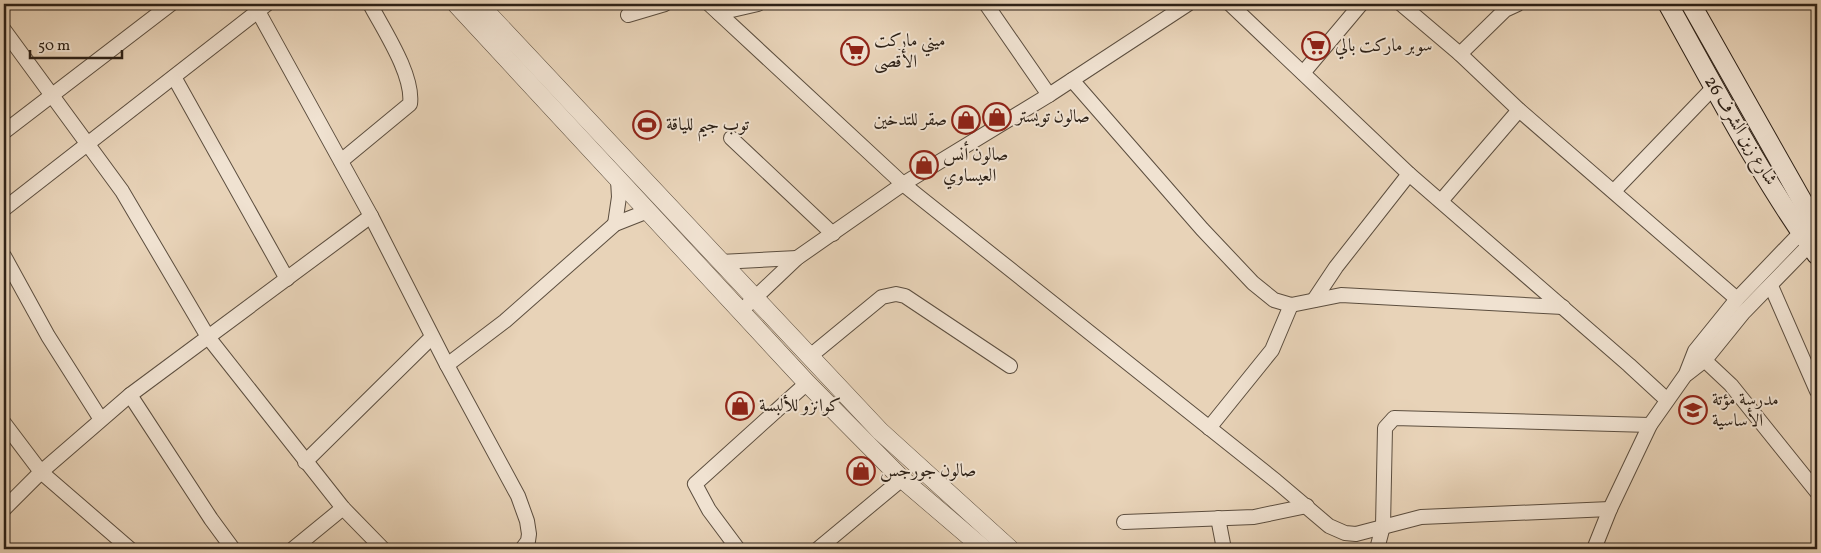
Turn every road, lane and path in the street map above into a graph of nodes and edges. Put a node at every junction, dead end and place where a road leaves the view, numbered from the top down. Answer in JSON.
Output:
{"nodes":[{"id":1,"x":171,"y":4,"type":"edge"},
{"id":2,"x":370,"y":4,"type":"edge"},
{"id":3,"x":456,"y":4,"type":"edge"},
{"id":4,"x":478,"y":4,"type":"edge"},
{"id":5,"x":666,"y":4,"type":"edge"},
{"id":6,"x":758,"y":4,"type":"edge"},
{"id":7,"x":986,"y":4,"type":"edge"},
{"id":8,"x":1188,"y":4,"type":"edge"},
{"id":9,"x":1230,"y":4,"type":"edge"},
{"id":10,"x":1361,"y":4,"type":"edge"},
{"id":11,"x":1401,"y":4,"type":"edge"},
{"id":12,"x":1518,"y":4,"type":"edge"},
{"id":13,"x":1668,"y":4,"type":"edge"},
{"id":14,"x":1692,"y":4,"type":"edge"},
{"id":15,"x":260,"y":6,"type":"edge"},
{"id":16,"x":714,"y":8,"type":"edge"},
{"id":17,"x":628,"y":15,"type":"dead end"},
{"id":18,"x":4,"y":30,"type":"edge"},
{"id":19,"x":1460,"y":54,"type":"junction"},
{"id":20,"x":1303,"y":73,"type":"junction"},
{"id":21,"x":174,"y":77,"type":"junction"},
{"id":22,"x":1072,"y":80,"type":"junction"},
{"id":23,"x":1714,"y":87,"type":"junction"},
{"id":24,"x":53,"y":94,"type":"junction"},
{"id":25,"x":1049,"y":95,"type":"junction"},
{"id":26,"x":1519,"y":110,"type":"junction"},
{"id":27,"x":4,"y":132,"type":"edge"},
{"id":28,"x":731,"y":138,"type":"dead end"},
{"id":29,"x":89,"y":143,"type":"junction"},
{"id":30,"x":341,"y":161,"type":"junction"},
{"id":31,"x":1409,"y":174,"type":"junction"},
{"id":32,"x":618,"y":180,"type":"junction"},
{"id":33,"x":903,"y":184,"type":"junction"},
{"id":34,"x":1614,"y":191,"type":"junction"},
{"id":35,"x":1442,"y":201,"type":"junction"},
{"id":36,"x":4,"y":209,"type":"edge"},
{"id":37,"x":648,"y":211,"type":"junction"},
{"id":38,"x":371,"y":216,"type":"junction"},
{"id":39,"x":615,"y":224,"type":"junction"},
{"id":40,"x":833,"y":234,"type":"junction"},
{"id":41,"x":1812,"y":236,"type":"edge"},
{"id":42,"x":4,"y":256,"type":"edge"},
{"id":43,"x":797,"y":258,"type":"junction"},
{"id":44,"x":720,"y":262,"type":"junction"},
{"id":45,"x":287,"y":279,"type":"junction"},
{"id":46,"x":1770,"y":286,"type":"junction"},
{"id":47,"x":754,"y":298,"type":"junction"},
{"id":48,"x":1736,"y":299,"type":"junction"},
{"id":49,"x":1314,"y":300,"type":"junction"},
{"id":50,"x":1291,"y":304,"type":"junction"},
{"id":51,"x":1563,"y":307,"type":"junction"},
{"id":52,"x":740,"y":312,"type":"junction"},
{"id":53,"x":432,"y":336,"type":"junction"},
{"id":54,"x":208,"y":337,"type":"junction"},
{"id":55,"x":809,"y":356,"type":"junction"},
{"id":56,"x":1700,"y":356,"type":"junction"},
{"id":57,"x":447,"y":365,"type":"junction"},
{"id":58,"x":1010,"y":366,"type":"dead end"},
{"id":59,"x":806,"y":383,"type":"junction"},
{"id":60,"x":1817,"y":392,"type":"edge"},
{"id":61,"x":130,"y":394,"type":"junction"},
{"id":62,"x":1666,"y":400,"type":"junction"},
{"id":63,"x":100,"y":418,"type":"junction"},
{"id":64,"x":4,"y":423,"type":"edge"},
{"id":65,"x":1650,"y":425,"type":"junction"},
{"id":66,"x":1209,"y":428,"type":"junction"},
{"id":67,"x":305,"y":462,"type":"junction"},
{"id":68,"x":41,"y":472,"type":"junction"},
{"id":69,"x":902,"y":479,"type":"junction"},
{"id":70,"x":1817,"y":492,"type":"edge"},
{"id":71,"x":1307,"y":506,"type":"junction"},
{"id":72,"x":344,"y":508,"type":"junction"},
{"id":73,"x":4,"y":509,"type":"edge"},
{"id":74,"x":1610,"y":509,"type":"junction"},
{"id":75,"x":1218,"y":518,"type":"junction"},
{"id":76,"x":1124,"y":522,"type":"dead end"},
{"id":77,"x":1383,"y":526,"type":"junction"},
{"id":78,"x":122,"y":546,"type":"edge"},
{"id":79,"x":233,"y":549,"type":"edge"},
{"id":80,"x":293,"y":549,"type":"edge"},
{"id":81,"x":383,"y":549,"type":"edge"},
{"id":82,"x":522,"y":549,"type":"edge"},
{"id":83,"x":738,"y":549,"type":"edge"},
{"id":84,"x":818,"y":549,"type":"edge"},
{"id":85,"x":984,"y":549,"type":"edge"},
{"id":86,"x":1010,"y":549,"type":"edge"},
{"id":87,"x":1224,"y":549,"type":"edge"},
{"id":88,"x":1377,"y":549,"type":"edge"},
{"id":89,"x":1594,"y":549,"type":"edge"}],
"edges":[{"from":1,"to":24,"type":"street"},
{"from":2,"to":30,"type":"street"},
{"from":3,"to":32,"type":"street"},
{"from":4,"to":44,"type":"street"},
{"from":5,"to":17,"type":"street"},
{"from":6,"to":16,"type":"street"},
{"from":7,"to":25,"type":"street"},
{"from":8,"to":22,"type":"street"},
{"from":9,"to":20,"type":"street"},
{"from":10,"to":20,"type":"street"},
{"from":11,"to":19,"type":"street"},
{"from":12,"to":19,"type":"street"},
{"from":13,"to":23,"type":"main road","name":"شارع زين الشرف 26"},
{"from":14,"to":41,"type":"main road","name":"شارع زين الشرف 26"},
{"from":15,"to":21,"type":"street"},
{"from":15,"to":30,"type":"street"},
{"from":16,"to":33,"type":"street"},
{"from":18,"to":24,"type":"street"},
{"from":19,"to":26,"type":"street"},
{"from":20,"to":31,"type":"street"},
{"from":21,"to":29,"type":"street"},
{"from":21,"to":45,"type":"street"},
{"from":22,"to":25,"type":"street"},
{"from":22,"to":50,"type":"street"},
{"from":23,"to":34,"type":"street"},
{"from":23,"to":41,"type":"main road","name":"شارع زين الشرف 26"},
{"from":24,"to":27,"type":"street"},
{"from":24,"to":29,"type":"street"},
{"from":25,"to":33,"type":"street"},
{"from":26,"to":34,"type":"street"},
{"from":26,"to":35,"type":"street"},
{"from":28,"to":40,"type":"street"},
{"from":29,"to":36,"type":"street"},
{"from":29,"to":54,"type":"street"},
{"from":30,"to":38,"type":"street"},
{"from":31,"to":35,"type":"street"},
{"from":31,"to":49,"type":"street"},
{"from":32,"to":37,"type":"street"},
{"from":32,"to":39,"type":"street"},
{"from":33,"to":40,"type":"street"},
{"from":33,"to":66,"type":"street"},
{"from":34,"to":48,"type":"street"},
{"from":35,"to":51,"type":"street"},
{"from":37,"to":39,"type":"street"},
{"from":37,"to":52,"type":"street"},
{"from":38,"to":45,"type":"street"},
{"from":38,"to":53,"type":"street"},
{"from":39,"to":57,"type":"street"},
{"from":40,"to":43,"type":"street"},
{"from":41,"to":46,"type":"street"},
{"from":41,"to":48,"type":"street"},
{"from":42,"to":63,"type":"street"},
{"from":43,"to":44,"type":"street"},
{"from":43,"to":47,"type":"street"},
{"from":44,"to":47,"type":"street"},
{"from":45,"to":54,"type":"street"},
{"from":46,"to":56,"type":"street"},
{"from":46,"to":60,"type":"street"},
{"from":47,"to":52,"type":"street"},
{"from":47,"to":55,"type":"street"},
{"from":48,"to":56,"type":"street"},
{"from":49,"to":50,"type":"street"},
{"from":49,"to":51,"type":"street"},
{"from":50,"to":66,"type":"street"},
{"from":51,"to":62,"type":"street"},
{"from":52,"to":59,"type":"street"},
{"from":53,"to":57,"type":"street"},
{"from":53,"to":67,"type":"street"},
{"from":54,"to":61,"type":"street"},
{"from":54,"to":67,"type":"street"},
{"from":55,"to":58,"type":"street"},
{"from":55,"to":86,"type":"street"},
{"from":56,"to":62,"type":"street"},
{"from":56,"to":70,"type":"street"},
{"from":57,"to":82,"type":"street"},
{"from":59,"to":69,"type":"street"},
{"from":59,"to":83,"type":"street"},
{"from":61,"to":63,"type":"street"},
{"from":61,"to":79,"type":"street"},
{"from":62,"to":65,"type":"street"},
{"from":63,"to":68,"type":"street"},
{"from":64,"to":68,"type":"street"},
{"from":65,"to":74,"type":"street"},
{"from":65,"to":77,"type":"street"},
{"from":66,"to":71,"type":"street"},
{"from":67,"to":72,"type":"street"},
{"from":68,"to":73,"type":"street"},
{"from":68,"to":78,"type":"street"},
{"from":69,"to":84,"type":"street"},
{"from":69,"to":85,"type":"street"},
{"from":71,"to":75,"type":"street"},
{"from":71,"to":77,"type":"street"},
{"from":72,"to":80,"type":"street"},
{"from":72,"to":81,"type":"street"},
{"from":74,"to":77,"type":"street"},
{"from":74,"to":89,"type":"street"},
{"from":75,"to":76,"type":"street"},
{"from":75,"to":87,"type":"street"},
{"from":77,"to":88,"type":"street"}]}
